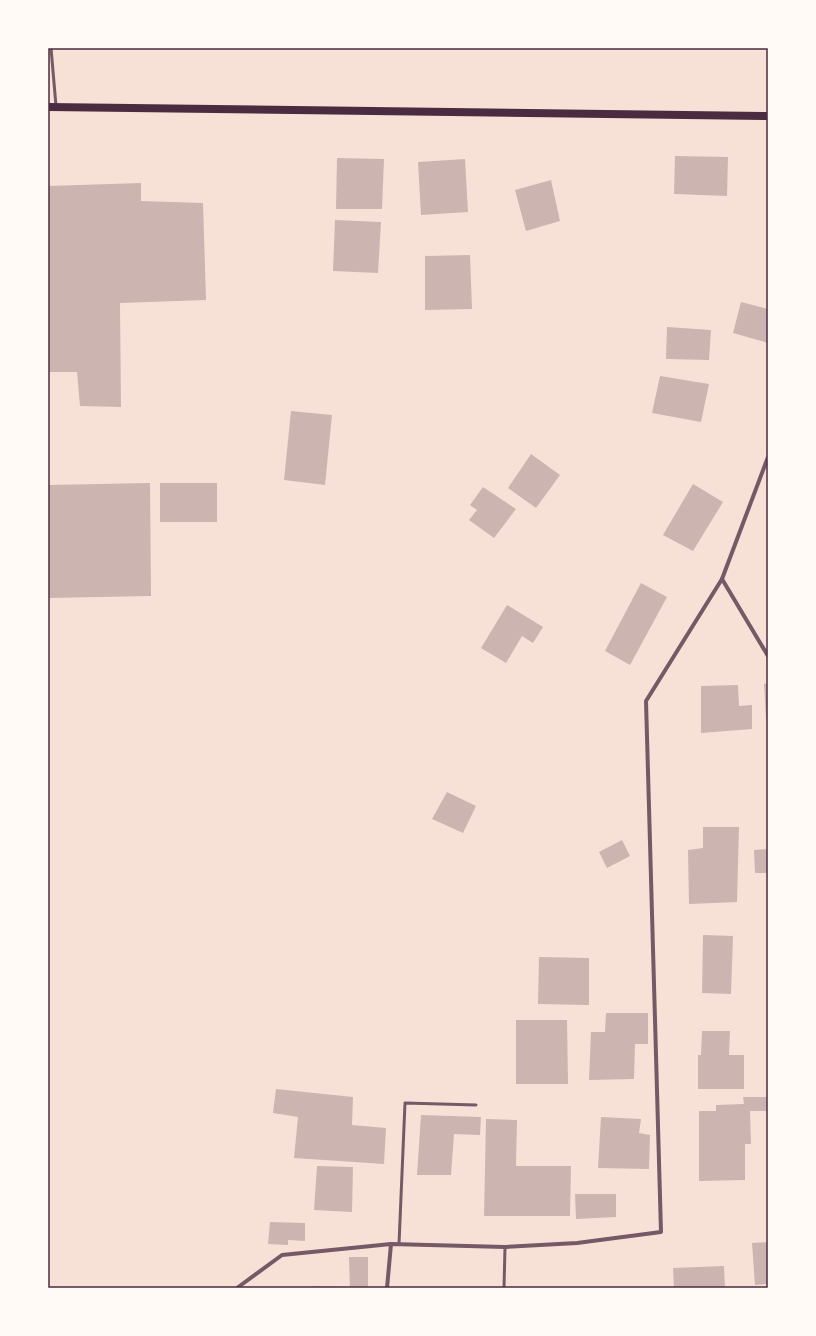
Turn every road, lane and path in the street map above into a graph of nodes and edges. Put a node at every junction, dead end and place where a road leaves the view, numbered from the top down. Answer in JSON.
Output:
{"nodes":[{"id":1,"x":51,"y":48,"type":"edge"},
{"id":2,"x":52,"y":107,"type":"edge"},
{"id":3,"x":768,"y":116,"type":"edge"},
{"id":4,"x":768,"y":457,"type":"edge"},
{"id":5,"x":722,"y":579,"type":"junction"},
{"id":6,"x":768,"y":656,"type":"edge"},
{"id":7,"x":476,"y":1105,"type":"dead end"},
{"id":8,"x":391,"y":1244,"type":"junction"},
{"id":9,"x":399,"y":1244,"type":"junction"},
{"id":10,"x":505,"y":1247,"type":"junction"},
{"id":11,"x":237,"y":1288,"type":"edge"},
{"id":12,"x":387,"y":1288,"type":"edge"},
{"id":13,"x":504,"y":1288,"type":"edge"}],
"edges":[{"from":1,"to":2,"type":"lane"},
{"from":2,"to":3,"type":"main road"},
{"from":4,"to":5,"type":"street"},
{"from":5,"to":6,"type":"street"},
{"from":5,"to":10,"type":"street"},
{"from":7,"to":9,"type":"lane"},
{"from":8,"to":9,"type":"street"},
{"from":8,"to":11,"type":"street"},
{"from":8,"to":12,"type":"street"},
{"from":9,"to":10,"type":"street"},
{"from":10,"to":13,"type":"lane"}]}
